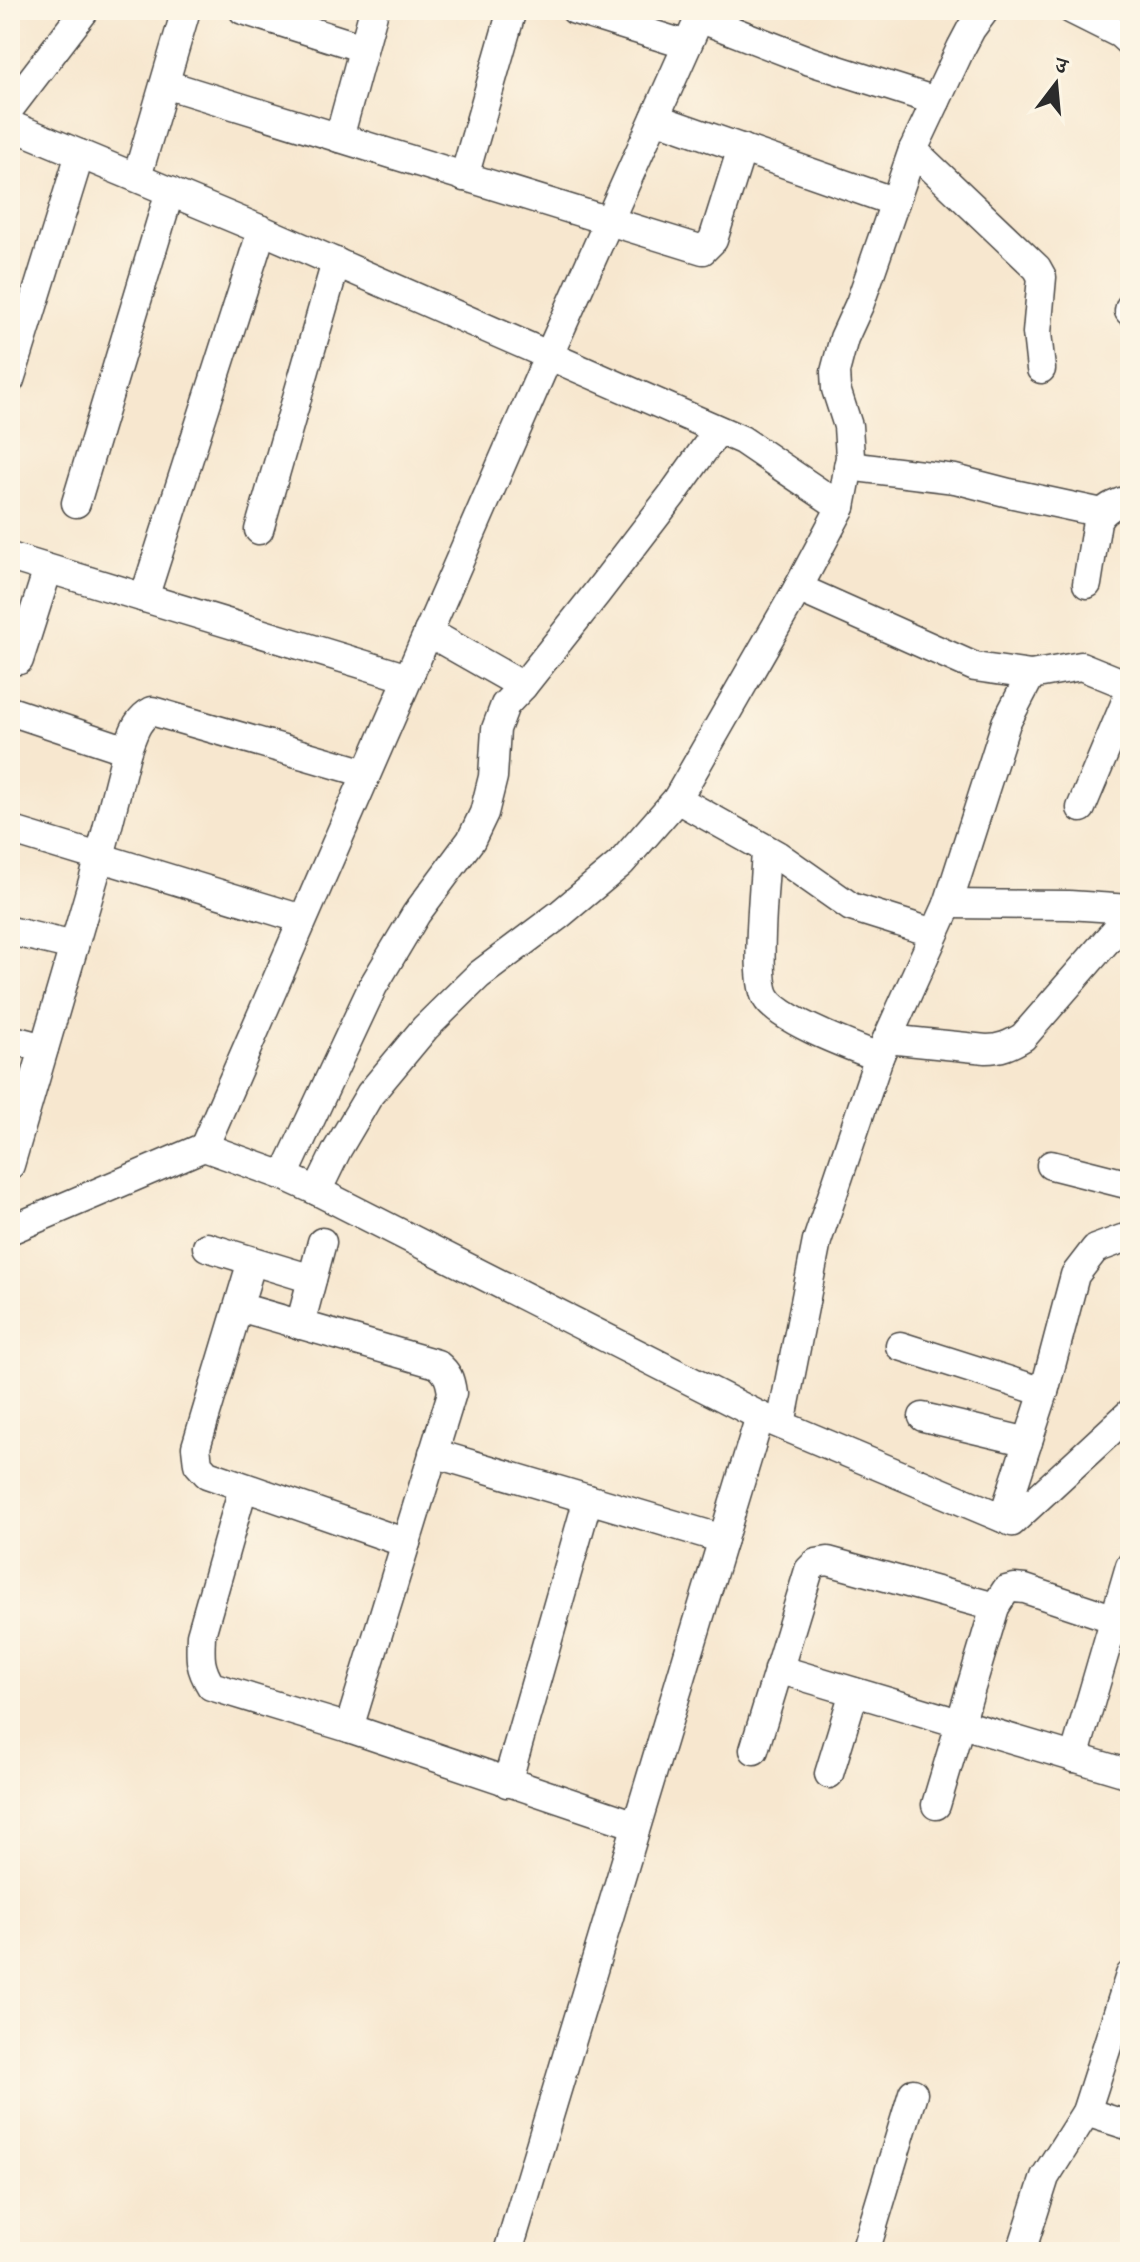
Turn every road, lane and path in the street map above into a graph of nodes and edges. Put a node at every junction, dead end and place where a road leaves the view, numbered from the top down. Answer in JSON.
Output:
{"nodes":[{"id":1,"x":58,"y":10,"type":"edge"},
{"id":2,"x":85,"y":10,"type":"edge"},
{"id":3,"x":186,"y":10,"type":"edge"},
{"id":4,"x":374,"y":10,"type":"edge"},
{"id":5,"x":512,"y":10,"type":"edge"},
{"id":6,"x":575,"y":10,"type":"edge"},
{"id":7,"x":985,"y":10,"type":"edge"},
{"id":8,"x":1072,"y":10,"type":"edge"},
{"id":9,"x":260,"y":13,"type":"edge"},
{"id":10,"x":701,"y":14,"type":"edge"},
{"id":11,"x":1130,"y":43,"type":"edge"},
{"id":12,"x":687,"y":45,"type":"junction"},
{"id":13,"x":363,"y":48,"type":"junction"},
{"id":14,"x":41,"y":67,"type":"junction"},
{"id":15,"x":165,"y":84,"type":"junction"},
{"id":16,"x":936,"y":101,"type":"junction"},
{"id":17,"x":10,"y":108,"type":"edge"},
{"id":18,"x":655,"y":118,"type":"junction"},
{"id":19,"x":10,"y":125,"type":"edge"},
{"id":20,"x":339,"y":138,"type":"junction"},
{"id":21,"x":742,"y":148,"type":"junction"},
{"id":22,"x":913,"y":150,"type":"junction"},
{"id":23,"x":80,"y":154,"type":"junction"},
{"id":24,"x":137,"y":177,"type":"junction"},
{"id":25,"x":464,"y":177,"type":"junction"},
{"id":26,"x":170,"y":191,"type":"junction"},
{"id":27,"x":895,"y":202,"type":"junction"},
{"id":28,"x":608,"y":221,"type":"junction"},
{"id":29,"x":262,"y":230,"type":"junction"},
{"id":30,"x":336,"y":262,"type":"junction"},
{"id":31,"x":549,"y":355,"type":"junction"},
{"id":32,"x":1041,"y":369,"type":"dead end"},
{"id":33,"x":10,"y":380,"type":"edge"},
{"id":34,"x":718,"y":430,"type":"junction"},
{"id":35,"x":848,"y":466,"type":"junction"},
{"id":36,"x":1130,"y":499,"type":"edge"},
{"id":37,"x":76,"y":503,"type":"dead end"},
{"id":38,"x":841,"y":507,"type":"junction"},
{"id":39,"x":1102,"y":513,"type":"junction"},
{"id":40,"x":259,"y":530,"type":"dead end"},
{"id":41,"x":10,"y":557,"type":"edge"},
{"id":42,"x":48,"y":569,"type":"junction"},
{"id":43,"x":1087,"y":584,"type":"dead end"},
{"id":44,"x":798,"y":588,"type":"junction"},
{"id":45,"x":144,"y":598,"type":"junction"},
{"id":46,"x":428,"y":632,"type":"junction"},
{"id":47,"x":19,"y":660,"type":"dead end"},
{"id":48,"x":1031,"y":675,"type":"junction"},
{"id":49,"x":408,"y":678,"type":"junction"},
{"id":50,"x":523,"y":686,"type":"junction"},
{"id":51,"x":1130,"y":689,"type":"edge"},
{"id":52,"x":10,"y":711,"type":"edge"},
{"id":53,"x":127,"y":750,"type":"junction"},
{"id":54,"x":366,"y":773,"type":"junction"},
{"id":55,"x":677,"y":799,"type":"junction"},
{"id":56,"x":1081,"y":808,"type":"dead end"},
{"id":57,"x":10,"y":830,"type":"edge"},
{"id":58,"x":766,"y":850,"type":"junction"},
{"id":59,"x":100,"y":857,"type":"junction"},
{"id":60,"x":948,"y":904,"type":"junction"},
{"id":61,"x":1130,"y":912,"type":"edge"},
{"id":62,"x":302,"y":919,"type":"junction"},
{"id":63,"x":10,"y":931,"type":"edge"},
{"id":64,"x":934,"y":933,"type":"junction"},
{"id":65,"x":74,"y":946,"type":"junction"},
{"id":66,"x":10,"y":1039,"type":"edge"},
{"id":67,"x":44,"y":1048,"type":"junction"},
{"id":68,"x":883,"y":1048,"type":"junction"},
{"id":69,"x":204,"y":1147,"type":"junction"},
{"id":70,"x":11,"y":1157,"type":"edge"},
{"id":71,"x":1051,"y":1165,"type":"dead end"},
{"id":72,"x":284,"y":1176,"type":"junction"},
{"id":73,"x":1130,"y":1185,"type":"edge"},
{"id":74,"x":317,"y":1191,"type":"junction"},
{"id":75,"x":10,"y":1230,"type":"edge"},
{"id":76,"x":1130,"y":1241,"type":"edge"},
{"id":77,"x":322,"y":1242,"type":"dead end"},
{"id":78,"x":207,"y":1247,"type":"dead end"},
{"id":79,"x":252,"y":1261,"type":"junction"},
{"id":80,"x":312,"y":1279,"type":"junction"},
{"id":81,"x":239,"y":1307,"type":"junction"},
{"id":82,"x":300,"y":1325,"type":"junction"},
{"id":83,"x":900,"y":1346,"type":"dead end"},
{"id":84,"x":1044,"y":1392,"type":"junction"},
{"id":85,"x":1130,"y":1413,"type":"edge"},
{"id":86,"x":923,"y":1417,"type":"dead end"},
{"id":87,"x":770,"y":1420,"type":"junction"},
{"id":88,"x":1028,"y":1442,"type":"junction"},
{"id":89,"x":433,"y":1453,"type":"junction"},
{"id":90,"x":243,"y":1488,"type":"junction"},
{"id":91,"x":588,"y":1499,"type":"junction"},
{"id":92,"x":1003,"y":1518,"type":"junction"},
{"id":93,"x":723,"y":1539,"type":"junction"},
{"id":94,"x":406,"y":1543,"type":"junction"},
{"id":95,"x":1130,"y":1566,"type":"edge"},
{"id":96,"x":995,"y":1607,"type":"junction"},
{"id":97,"x":1123,"y":1622,"type":"edge"},
{"id":98,"x":778,"y":1669,"type":"junction"},
{"id":99,"x":854,"y":1692,"type":"junction"},
{"id":100,"x":959,"y":1724,"type":"junction"},
{"id":101,"x":349,"y":1728,"type":"junction"},
{"id":102,"x":754,"y":1750,"type":"dead end"},
{"id":103,"x":1074,"y":1758,"type":"junction"},
{"id":104,"x":829,"y":1774,"type":"dead end"},
{"id":105,"x":1130,"y":1774,"type":"edge"},
{"id":106,"x":507,"y":1783,"type":"junction"},
{"id":107,"x":936,"y":1805,"type":"dead end"},
{"id":108,"x":636,"y":1825,"type":"junction"},
{"id":109,"x":1130,"y":1975,"type":"edge"},
{"id":110,"x":913,"y":2093,"type":"dead end"},
{"id":111,"x":1086,"y":2112,"type":"junction"},
{"id":112,"x":1130,"y":2126,"type":"edge"},
{"id":113,"x":508,"y":2252,"type":"edge"},
{"id":114,"x":865,"y":2252,"type":"edge"},
{"id":115,"x":1021,"y":2252,"type":"edge"}],
"edges":[{"from":1,"to":14,"type":"street"},
{"from":2,"to":14,"type":"street"},
{"from":3,"to":15,"type":"street"},
{"from":4,"to":13,"type":"street"},
{"from":5,"to":25,"type":"street"},
{"from":6,"to":12,"type":"street"},
{"from":7,"to":16,"type":"street"},
{"from":8,"to":11,"type":"street"},
{"from":9,"to":13,"type":"street"},
{"from":10,"to":12,"type":"street"},
{"from":10,"to":16,"type":"street"},
{"from":12,"to":18,"type":"street"},
{"from":13,"to":20,"type":"street"},
{"from":14,"to":17,"type":"street"},
{"from":15,"to":20,"type":"street"},
{"from":15,"to":24,"type":"street"},
{"from":16,"to":22,"type":"street"},
{"from":18,"to":21,"type":"street"},
{"from":18,"to":28,"type":"street"},
{"from":19,"to":23,"type":"street"},
{"from":20,"to":25,"type":"street"},
{"from":21,"to":27,"type":"street"},
{"from":21,"to":28,"type":"street"},
{"from":22,"to":27,"type":"street"},
{"from":22,"to":32,"type":"street"},
{"from":23,"to":24,"type":"street"},
{"from":23,"to":33,"type":"street"},
{"from":24,"to":26,"type":"street"},
{"from":25,"to":28,"type":"street"},
{"from":26,"to":29,"type":"street"},
{"from":26,"to":37,"type":"street"},
{"from":27,"to":35,"type":"street"},
{"from":28,"to":31,"type":"street"},
{"from":29,"to":30,"type":"street"},
{"from":29,"to":45,"type":"street"},
{"from":30,"to":31,"type":"street"},
{"from":30,"to":40,"type":"street"},
{"from":31,"to":34,"type":"street"},
{"from":31,"to":46,"type":"street"},
{"from":34,"to":38,"type":"street"},
{"from":34,"to":50,"type":"street"},
{"from":35,"to":38,"type":"street"},
{"from":35,"to":39,"type":"street"},
{"from":36,"to":39,"type":"street"},
{"from":38,"to":44,"type":"street"},
{"from":39,"to":43,"type":"street"},
{"from":41,"to":42,"type":"street"},
{"from":42,"to":45,"type":"street"},
{"from":42,"to":47,"type":"street"},
{"from":44,"to":48,"type":"street"},
{"from":44,"to":55,"type":"street"},
{"from":45,"to":49,"type":"street"},
{"from":46,"to":49,"type":"street"},
{"from":46,"to":50,"type":"street"},
{"from":48,"to":51,"type":"street"},
{"from":48,"to":60,"type":"street"},
{"from":49,"to":54,"type":"street"},
{"from":50,"to":72,"type":"street"},
{"from":51,"to":56,"type":"street"},
{"from":52,"to":53,"type":"street"},
{"from":53,"to":54,"type":"street"},
{"from":53,"to":59,"type":"street"},
{"from":54,"to":62,"type":"street"},
{"from":55,"to":58,"type":"street"},
{"from":55,"to":74,"type":"street"},
{"from":57,"to":59,"type":"street"},
{"from":58,"to":64,"type":"street"},
{"from":58,"to":68,"type":"street"},
{"from":59,"to":62,"type":"street"},
{"from":59,"to":65,"type":"street"},
{"from":60,"to":61,"type":"street"},
{"from":60,"to":64,"type":"street"},
{"from":61,"to":68,"type":"street"},
{"from":62,"to":69,"type":"street"},
{"from":63,"to":65,"type":"street"},
{"from":64,"to":68,"type":"street"},
{"from":65,"to":67,"type":"street"},
{"from":66,"to":67,"type":"street"},
{"from":67,"to":70,"type":"street"},
{"from":68,"to":87,"type":"street"},
{"from":69,"to":72,"type":"street"},
{"from":69,"to":75,"type":"street"},
{"from":71,"to":73,"type":"street"},
{"from":72,"to":74,"type":"street"},
{"from":74,"to":87,"type":"street"},
{"from":76,"to":84,"type":"street"},
{"from":77,"to":80,"type":"street"},
{"from":78,"to":79,"type":"street"},
{"from":79,"to":80,"type":"street"},
{"from":79,"to":81,"type":"street"},
{"from":80,"to":82,"type":"street"},
{"from":81,"to":82,"type":"street"},
{"from":81,"to":90,"type":"street"},
{"from":82,"to":89,"type":"street"},
{"from":83,"to":84,"type":"street"},
{"from":84,"to":88,"type":"street"},
{"from":85,"to":92,"type":"street"},
{"from":86,"to":88,"type":"street"},
{"from":87,"to":92,"type":"street"},
{"from":87,"to":93,"type":"street"},
{"from":88,"to":92,"type":"street"},
{"from":89,"to":91,"type":"street"},
{"from":89,"to":94,"type":"street"},
{"from":90,"to":94,"type":"street"},
{"from":90,"to":101,"type":"street"},
{"from":91,"to":93,"type":"street"},
{"from":91,"to":106,"type":"street"},
{"from":93,"to":108,"type":"street"},
{"from":94,"to":101,"type":"street"},
{"from":95,"to":97,"type":"street"},
{"from":96,"to":97,"type":"street"},
{"from":96,"to":98,"type":"street"},
{"from":96,"to":100,"type":"street"},
{"from":97,"to":103,"type":"street"},
{"from":98,"to":99,"type":"street"},
{"from":98,"to":102,"type":"street"},
{"from":99,"to":100,"type":"street"},
{"from":99,"to":104,"type":"street"},
{"from":100,"to":103,"type":"street"},
{"from":100,"to":107,"type":"street"},
{"from":101,"to":106,"type":"street"},
{"from":103,"to":105,"type":"street"},
{"from":106,"to":108,"type":"street"},
{"from":108,"to":113,"type":"street"},
{"from":109,"to":111,"type":"street"},
{"from":110,"to":114,"type":"street"},
{"from":111,"to":112,"type":"street"},
{"from":111,"to":115,"type":"street"}]}
